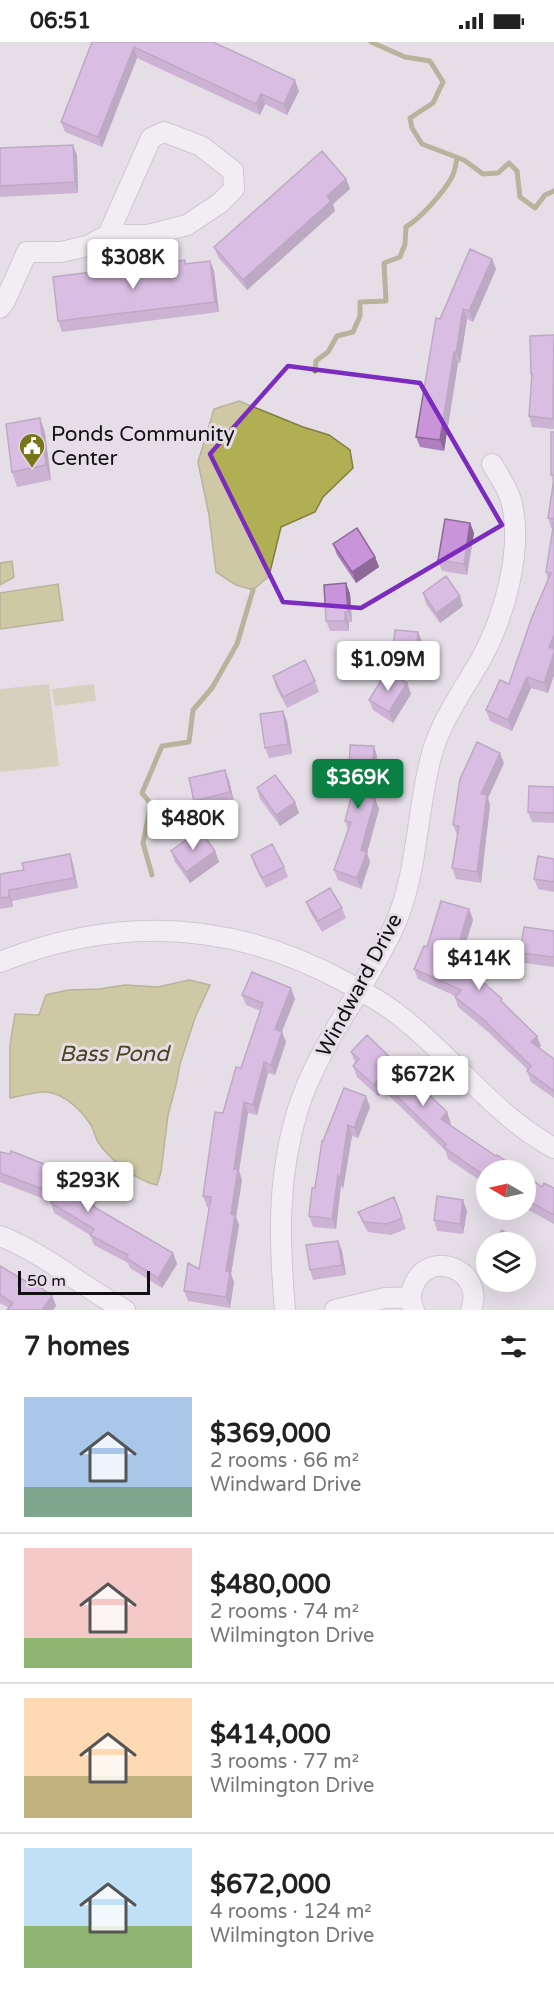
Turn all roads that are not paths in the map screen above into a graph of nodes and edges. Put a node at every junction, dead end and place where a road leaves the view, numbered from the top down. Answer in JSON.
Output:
{"nodes":[{"id":1,"x":108,"y":235,"type":"junction"},
{"id":2,"x":0,"y":308,"type":"edge"},
{"id":3,"x":492,"y":464,"type":"dead end"},
{"id":4,"x":0,"y":962,"type":"edge"},
{"id":5,"x":359,"y":989,"type":"junction"},
{"id":6,"x":554,"y":1148,"type":"edge"},
{"id":7,"x":0,"y":1236,"type":"edge"},
{"id":8,"x":413,"y":1304,"type":"edge"},
{"id":9,"x":101,"y":1305,"type":"edge"},
{"id":10,"x":125,"y":1310,"type":"edge"},
{"id":11,"x":285,"y":1310,"type":"edge"},
{"id":12,"x":335,"y":1310,"type":"edge"},
{"id":13,"x":471,"y":1310,"type":"edge"}],
"edges":[{"from":1,"to":1,"type":"street"},
{"from":1,"to":2,"type":"street"},
{"from":3,"to":5,"type":"street","name":"Windward Drive"},
{"from":4,"to":5,"type":"street"},
{"from":5,"to":6,"type":"street"},
{"from":5,"to":11,"type":"street","name":"Windward Drive"},
{"from":7,"to":9,"type":"street"},
{"from":8,"to":12,"type":"street"},
{"from":8,"to":13,"type":"street"},
{"from":9,"to":10,"type":"street"}]}
